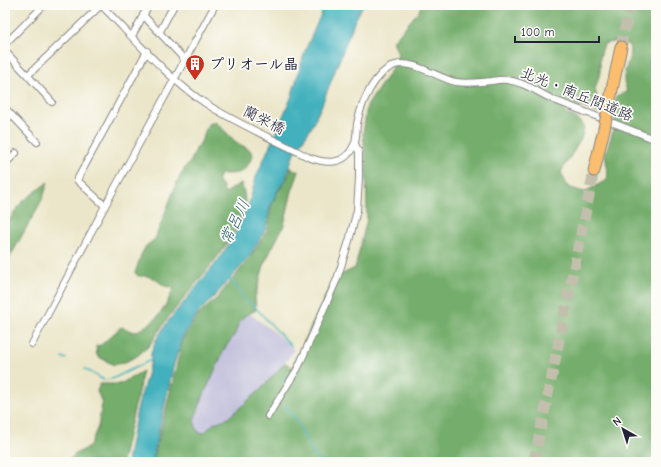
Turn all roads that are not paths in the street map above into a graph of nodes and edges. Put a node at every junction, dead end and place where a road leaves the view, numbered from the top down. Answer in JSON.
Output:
{"nodes":[{"id":1,"x":44,"y":5,"type":"edge"},
{"id":2,"x":101,"y":5,"type":"edge"},
{"id":3,"x":149,"y":5,"type":"edge"},
{"id":4,"x":174,"y":5,"type":"edge"},
{"id":5,"x":215,"y":5,"type":"edge"},
{"id":6,"x":143,"y":15,"type":"junction"},
{"id":7,"x":159,"y":33,"type":"junction"},
{"id":8,"x":132,"y":36,"type":"junction"},
{"id":9,"x":5,"y":44,"type":"edge"},
{"id":10,"x":621,"y":47,"type":"tunnel mouth"},
{"id":11,"x":5,"y":51,"type":"edge"},
{"id":12,"x":147,"y":52,"type":"junction"},
{"id":13,"x":185,"y":60,"type":"junction"},
{"id":14,"x":28,"y":75,"type":"junction"},
{"id":15,"x":174,"y":79,"type":"junction"},
{"id":16,"x":52,"y":102,"type":"dead end"},
{"id":17,"x":5,"y":108,"type":"edge"},
{"id":18,"x":656,"y":140,"type":"edge"},
{"id":19,"x":37,"y":142,"type":"dead end"},
{"id":20,"x":355,"y":144,"type":"junction"},
{"id":21,"x":16,"y":153,"type":"dead end"},
{"id":22,"x":5,"y":164,"type":"edge"},
{"id":23,"x":594,"y":171,"type":"tunnel mouth"},
{"id":24,"x":104,"y":206,"type":"junction"},
{"id":25,"x":32,"y":344,"type":"dead end"},
{"id":26,"x":268,"y":416,"type":"dead end"}],
"edges":[{"from":1,"to":9,"type":"street"},
{"from":2,"to":8,"type":"street","name":"蘭栄橋"},
{"from":2,"to":14,"type":"street"},
{"from":3,"to":6,"type":"street"},
{"from":4,"to":7,"type":"street"},
{"from":5,"to":13,"type":"street"},
{"from":6,"to":7,"type":"street"},
{"from":6,"to":8,"type":"street"},
{"from":7,"to":13,"type":"street"},
{"from":8,"to":12,"type":"street","name":"蘭栄橋"},
{"from":10,"to":23,"type":"highway","bridge":true},
{"from":11,"to":14,"type":"street"},
{"from":12,"to":15,"type":"street","name":"蘭栄橋"},
{"from":12,"to":24,"type":"street"},
{"from":13,"to":15,"type":"street"},
{"from":14,"to":16,"type":"street"},
{"from":15,"to":20,"type":"street","name":"蘭栄橋"},
{"from":15,"to":24,"type":"street"},
{"from":17,"to":19,"type":"street"},
{"from":18,"to":20,"type":"street","name":"北光・南丘間道路"},
{"from":20,"to":26,"type":"street","name":"北光・南丘間道路"},
{"from":21,"to":22,"type":"street"},
{"from":24,"to":25,"type":"street"}]}
